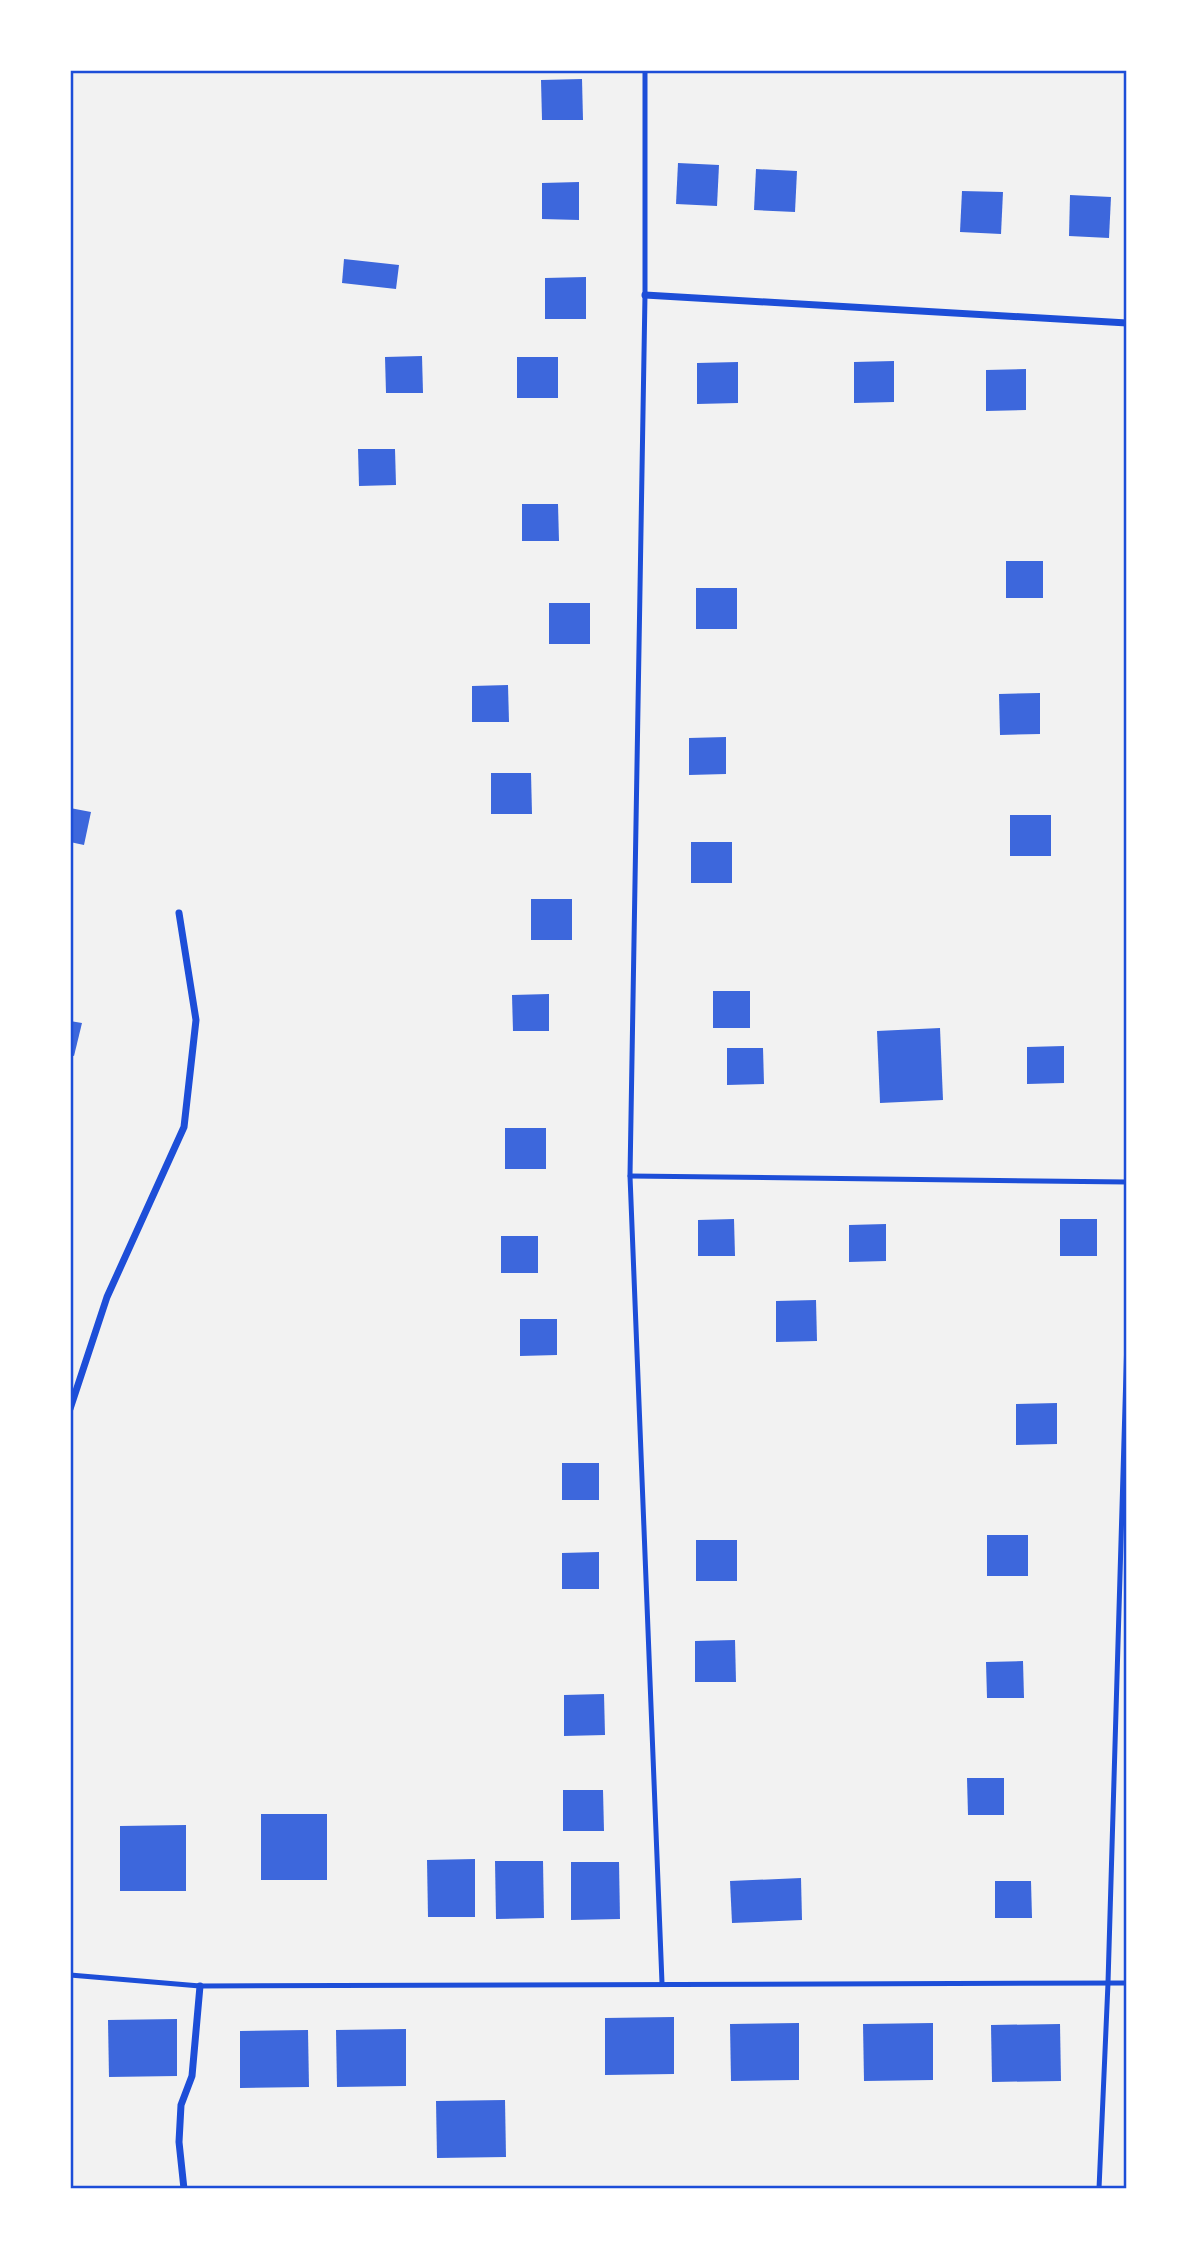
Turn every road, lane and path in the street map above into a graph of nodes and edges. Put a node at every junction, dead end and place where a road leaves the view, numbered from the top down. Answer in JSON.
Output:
{"nodes":[{"id":1,"x":645,"y":70,"type":"edge"},
{"id":2,"x":645,"y":295,"type":"junction"},
{"id":3,"x":1127,"y":323,"type":"edge"},
{"id":4,"x":179,"y":913,"type":"dead end"},
{"id":5,"x":631,"y":1176,"type":"junction"},
{"id":6,"x":1127,"y":1182,"type":"edge"},
{"id":7,"x":1127,"y":1338,"type":"edge"},
{"id":8,"x":70,"y":1409,"type":"edge"},
{"id":9,"x":70,"y":1975,"type":"edge"},
{"id":10,"x":662,"y":1983,"type":"junction"},
{"id":11,"x":1108,"y":1983,"type":"junction"},
{"id":12,"x":1127,"y":1983,"type":"edge"},
{"id":13,"x":200,"y":1986,"type":"junction"},
{"id":14,"x":184,"y":2189,"type":"edge"},
{"id":15,"x":1099,"y":2189,"type":"edge"}],
"edges":[{"from":1,"to":2,"type":"lane"},
{"from":2,"to":3,"type":"street"},
{"from":2,"to":5,"type":"lane"},
{"from":4,"to":8,"type":"street"},
{"from":5,"to":6,"type":"lane"},
{"from":5,"to":10,"type":"lane"},
{"from":7,"to":11,"type":"lane"},
{"from":9,"to":13,"type":"lane"},
{"from":10,"to":11,"type":"lane"},
{"from":10,"to":13,"type":"lane"},
{"from":11,"to":12,"type":"lane"},
{"from":11,"to":15,"type":"lane"},
{"from":13,"to":14,"type":"street"}]}
